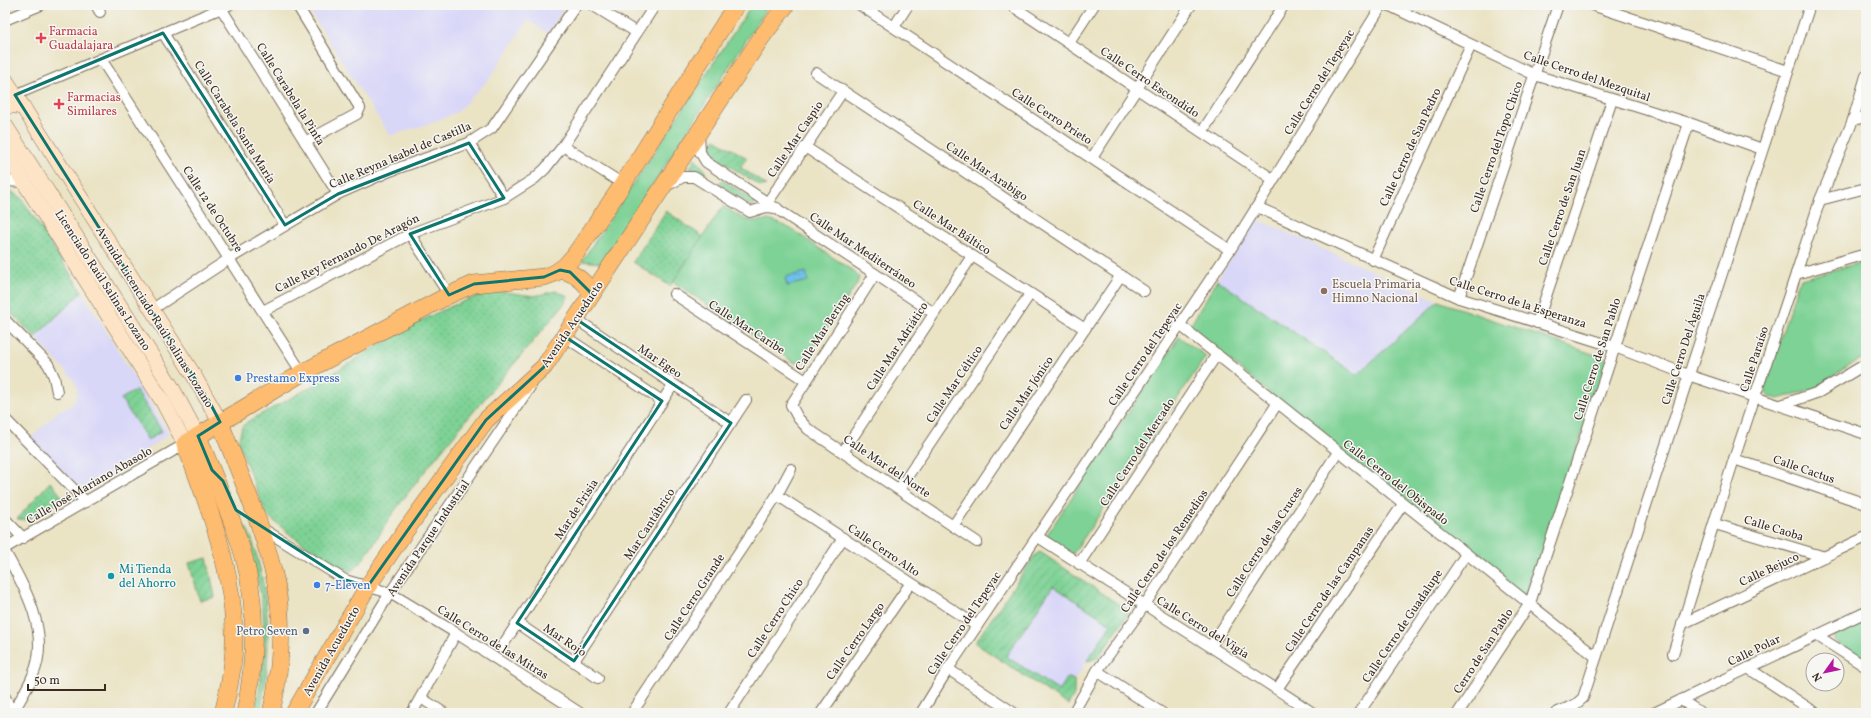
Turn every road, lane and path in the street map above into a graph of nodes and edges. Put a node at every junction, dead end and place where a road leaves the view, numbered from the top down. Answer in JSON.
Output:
{"nodes":[{"id":1,"x":41,"y":5,"type":"edge"},
{"id":2,"x":297,"y":5,"type":"edge"},
{"id":3,"x":576,"y":5,"type":"edge"},
{"id":4,"x":592,"y":5,"type":"edge"},
{"id":5,"x":655,"y":5,"type":"edge"},
{"id":6,"x":736,"y":5,"type":"edge"},
{"id":7,"x":786,"y":5,"type":"edge"},
{"id":8,"x":860,"y":5,"type":"edge"},
{"id":9,"x":1011,"y":5,"type":"edge"},
{"id":10,"x":1094,"y":5,"type":"edge"},
{"id":11,"x":1191,"y":5,"type":"edge"},
{"id":12,"x":1284,"y":5,"type":"edge"},
{"id":13,"x":1382,"y":5,"type":"edge"},
{"id":14,"x":1388,"y":5,"type":"edge"},
{"id":15,"x":1558,"y":5,"type":"edge"},
{"id":16,"x":1592,"y":5,"type":"edge"},
{"id":17,"x":1810,"y":5,"type":"edge"},
{"id":18,"x":906,"y":6,"type":"edge"},
{"id":19,"x":225,"y":7,"type":"edge"},
{"id":20,"x":5,"y":20,"type":"edge"},
{"id":21,"x":894,"y":27,"type":"junction"},
{"id":22,"x":636,"y":32,"type":"junction"},
{"id":23,"x":163,"y":33,"type":"junction"},
{"id":24,"x":1069,"y":43,"type":"junction"},
{"id":25,"x":1471,"y":45,"type":"junction"},
{"id":26,"x":101,"y":59,"type":"junction"},
{"id":27,"x":1788,"y":71,"type":"junction"},
{"id":28,"x":816,"y":72,"type":"dead end"},
{"id":29,"x":1534,"y":75,"type":"junction"},
{"id":30,"x":1866,"y":76,"type":"edge"},
{"id":31,"x":5,"y":79,"type":"edge"},
{"id":32,"x":1137,"y":88,"type":"junction"},
{"id":33,"x":843,"y":91,"type":"junction"},
{"id":34,"x":14,"y":100,"type":"edge"},
{"id":35,"x":1612,"y":100,"type":"junction"},
{"id":36,"x":5,"y":108,"type":"edge"},
{"id":37,"x":1866,"y":117,"type":"edge"},
{"id":38,"x":1853,"y":120,"type":"junction"},
{"id":39,"x":1689,"y":123,"type":"junction"},
{"id":40,"x":5,"y":126,"type":"edge"},
{"id":41,"x":1202,"y":132,"type":"junction"},
{"id":42,"x":699,"y":133,"type":"junction"},
{"id":43,"x":306,"y":142,"type":"junction"},
{"id":44,"x":469,"y":143,"type":"junction"},
{"id":45,"x":564,"y":146,"type":"junction"},
{"id":46,"x":805,"y":147,"type":"junction"},
{"id":47,"x":1762,"y":149,"type":"junction"},
{"id":48,"x":5,"y":152,"type":"edge"},
{"id":49,"x":1092,"y":158,"type":"junction"},
{"id":50,"x":719,"y":170,"type":"junction"},
{"id":51,"x":1274,"y":180,"type":"junction"},
{"id":52,"x":5,"y":181,"type":"edge"},
{"id":53,"x":24,"y":182,"type":"junction"},
{"id":54,"x":623,"y":184,"type":"junction"},
{"id":55,"x":708,"y":186,"type":"junction"},
{"id":56,"x":663,"y":188,"type":"junction"},
{"id":57,"x":1866,"y":188,"type":"edge"},
{"id":58,"x":338,"y":194,"type":"junction"},
{"id":59,"x":504,"y":198,"type":"junction"},
{"id":60,"x":1820,"y":200,"type":"junction"},
{"id":61,"x":768,"y":202,"type":"junction"},
{"id":62,"x":1257,"y":207,"type":"junction"},
{"id":63,"x":777,"y":208,"type":"junction"},
{"id":64,"x":285,"y":225,"type":"junction"},
{"id":65,"x":410,"y":234,"type":"junction"},
{"id":66,"x":1230,"y":250,"type":"junction"},
{"id":67,"x":1866,"y":254,"type":"edge"},
{"id":68,"x":574,"y":256,"type":"junction"},
{"id":69,"x":972,"y":256,"type":"junction"},
{"id":70,"x":229,"y":259,"type":"junction"},
{"id":71,"x":1373,"y":260,"type":"junction"},
{"id":72,"x":560,"y":270,"type":"junction"},
{"id":73,"x":875,"y":274,"type":"junction"},
{"id":74,"x":1796,"y":274,"type":"junction"},
{"id":75,"x":605,"y":275,"type":"junction"},
{"id":76,"x":1121,"y":276,"type":"junction"},
{"id":77,"x":1144,"y":291,"type":"dead end"},
{"id":78,"x":592,"y":294,"type":"junction"},
{"id":79,"x":674,"y":294,"type":"dead end"},
{"id":80,"x":1030,"y":294,"type":"junction"},
{"id":81,"x":449,"y":295,"type":"junction"},
{"id":82,"x":1459,"y":298,"type":"junction"},
{"id":83,"x":151,"y":310,"type":"junction"},
{"id":84,"x":263,"y":311,"type":"junction"},
{"id":85,"x":934,"y":313,"type":"junction"},
{"id":86,"x":576,"y":319,"type":"junction"},
{"id":87,"x":5,"y":320,"type":"edge"},
{"id":88,"x":1537,"y":323,"type":"junction"},
{"id":89,"x":1180,"y":326,"type":"junction"},
{"id":90,"x":1085,"y":329,"type":"junction"},
{"id":91,"x":564,"y":336,"type":"junction"},
{"id":92,"x":1615,"y":347,"type":"junction"},
{"id":93,"x":1217,"y":354,"type":"junction"},
{"id":94,"x":1866,"y":364,"type":"edge"},
{"id":95,"x":544,"y":367,"type":"junction"},
{"id":96,"x":302,"y":372,"type":"junction"},
{"id":97,"x":1688,"y":375,"type":"junction"},
{"id":98,"x":806,"y":381,"type":"junction"},
{"id":99,"x":673,"y":385,"type":"junction"},
{"id":100,"x":57,"y":392,"type":"dead end"},
{"id":101,"x":1755,"y":397,"type":"junction"},
{"id":102,"x":746,"y":400,"type":"dead end"},
{"id":103,"x":662,"y":401,"type":"junction"},
{"id":104,"x":1277,"y":404,"type":"junction"},
{"id":105,"x":791,"y":405,"type":"joint"},
{"id":106,"x":1781,"y":405,"type":"junction"},
{"id":107,"x":5,"y":419,"type":"edge"},
{"id":108,"x":220,"y":422,"type":"junction"},
{"id":109,"x":731,"y":423,"type":"junction"},
{"id":110,"x":1866,"y":434,"type":"edge"},
{"id":111,"x":192,"y":440,"type":"junction"},
{"id":112,"x":843,"y":452,"type":"junction"},
{"id":113,"x":1338,"y":452,"type":"junction"},
{"id":114,"x":1734,"y":459,"type":"junction"},
{"id":115,"x":791,"y":469,"type":"dead end"},
{"id":116,"x":212,"y":470,"type":"junction"},
{"id":117,"x":899,"y":489,"type":"junction"},
{"id":118,"x":776,"y":495,"type":"junction"},
{"id":119,"x":86,"y":502,"type":"junction"},
{"id":120,"x":1403,"y":504,"type":"junction"},
{"id":121,"x":1866,"y":504,"type":"edge"},
{"id":122,"x":5,"y":519,"type":"edge"},
{"id":123,"x":1715,"y":524,"type":"junction"},
{"id":124,"x":259,"y":526,"type":"junction"},
{"id":125,"x":953,"y":526,"type":"junction"},
{"id":126,"x":1038,"y":537,"type":"junction"},
{"id":127,"x":1866,"y":537,"type":"edge"},
{"id":128,"x":23,"y":538,"type":"junction"},
{"id":129,"x":844,"y":538,"type":"junction"},
{"id":130,"x":977,"y":542,"type":"dead end"},
{"id":131,"x":5,"y":548,"type":"edge"},
{"id":132,"x":5,"y":552,"type":"edge"},
{"id":133,"x":1466,"y":554,"type":"junction"},
{"id":134,"x":1825,"y":557,"type":"junction"},
{"id":135,"x":1079,"y":564,"type":"junction"},
{"id":136,"x":910,"y":584,"type":"junction"},
{"id":137,"x":368,"y":586,"type":"junction"},
{"id":138,"x":390,"y":593,"type":"junction"},
{"id":139,"x":1530,"y":603,"type":"junction"},
{"id":140,"x":1144,"y":606,"type":"junction"},
{"id":141,"x":1866,"y":612,"type":"edge"},
{"id":142,"x":517,"y":623,"type":"junction"},
{"id":143,"x":1682,"y":624,"type":"junction"},
{"id":144,"x":977,"y":626,"type":"junction"},
{"id":145,"x":456,"y":633,"type":"junction"},
{"id":146,"x":1816,"y":635,"type":"junction"},
{"id":147,"x":1211,"y":646,"type":"junction"},
{"id":148,"x":501,"y":648,"type":"dead end"},
{"id":149,"x":1673,"y":654,"type":"dead end"},
{"id":150,"x":1596,"y":657,"type":"junction"},
{"id":151,"x":574,"y":661,"type":"junction"},
{"id":152,"x":1748,"y":668,"type":"junction"},
{"id":153,"x":1866,"y":668,"type":"edge"},
{"id":154,"x":948,"y":669,"type":"junction"},
{"id":155,"x":1098,"y":671,"type":"junction"},
{"id":156,"x":598,"y":678,"type":"dead end"},
{"id":157,"x":1277,"y":689,"type":"junction"},
{"id":158,"x":5,"y":697,"type":"edge"},
{"id":159,"x":421,"y":698,"type":"junction"},
{"id":160,"x":1681,"y":700,"type":"junction"},
{"id":161,"x":12,"y":713,"type":"edge"},
{"id":162,"x":223,"y":713,"type":"edge"},
{"id":163,"x":245,"y":713,"type":"edge"},
{"id":164,"x":271,"y":713,"type":"edge"},
{"id":165,"x":294,"y":713,"type":"edge"},
{"id":166,"x":316,"y":713,"type":"edge"},
{"id":167,"x":412,"y":713,"type":"edge"},
{"id":168,"x":444,"y":713,"type":"edge"},
{"id":169,"x":580,"y":713,"type":"edge"},
{"id":170,"x":632,"y":713,"type":"edge"},
{"id":171,"x":729,"y":713,"type":"edge"},
{"id":172,"x":821,"y":713,"type":"edge"},
{"id":173,"x":921,"y":713,"type":"edge"},
{"id":174,"x":1014,"y":713,"type":"edge"},
{"id":175,"x":1072,"y":713,"type":"edge"},
{"id":176,"x":1162,"y":713,"type":"edge"},
{"id":177,"x":1313,"y":713,"type":"edge"},
{"id":178,"x":1359,"y":713,"type":"edge"},
{"id":179,"x":1458,"y":713,"type":"edge"},
{"id":180,"x":1556,"y":713,"type":"edge"},
{"id":181,"x":1654,"y":713,"type":"edge"},
{"id":182,"x":1701,"y":713,"type":"edge"},
{"id":183,"x":1816,"y":713,"type":"edge"}],
"edges":[{"from":1,"to":20,"type":"street"},
{"from":2,"to":43,"type":"street"},
{"from":3,"to":44,"type":"street","name":"Calle Reyna Isabel de Castilla"},
{"from":4,"to":22,"type":"street"},
{"from":5,"to":22,"type":"street","name":"Calle Rey Fernando De Aragón"},
{"from":6,"to":54,"type":"main road"},
{"from":7,"to":42,"type":"main road","name":"Avenida Acueducto"},
{"from":8,"to":21,"type":"street","name":"Calle Cerro Prieto"},
{"from":9,"to":24,"type":"street","name":"Calle Cerro Escondido"},
{"from":10,"to":24,"type":"street"},
{"from":11,"to":32,"type":"street"},
{"from":12,"to":41,"type":"street"},
{"from":13,"to":51,"type":"street","name":"Calle Cerro del Tepeyac"},
{"from":14,"to":25,"type":"street","name":"Calle Cerro del Mezquital"},
{"from":15,"to":29,"type":"street","name":"Calle Cerro del Topo Chico"},
{"from":16,"to":27,"type":"street"},
{"from":17,"to":27,"type":"street","name":"Calle Cerro Del Águila"},
{"from":18,"to":21,"type":"street"},
{"from":19,"to":23,"type":"street"},
{"from":19,"to":43,"type":"street","name":"Calle Carabela la Pinta"},
{"from":21,"to":49,"type":"street","name":"Calle Cerro Prieto"},
{"from":22,"to":45,"type":"street","name":"Calle Rey Fernando De Aragón"},
{"from":23,"to":26,"type":"street"},
{"from":23,"to":64,"type":"street","name":"Calle Carabela Santa María"},
{"from":24,"to":32,"type":"street","name":"Calle Cerro Escondido"},
{"from":25,"to":29,"type":"street","name":"Calle Cerro del Mezquital"},
{"from":25,"to":71,"type":"street","name":"Calle Cerro de San Pedro"},
{"from":26,"to":34,"type":"street"},
{"from":26,"to":70,"type":"street","name":"Calle 12 de Octubre"},
{"from":27,"to":47,"type":"street","name":"Calle Cerro Del Águila"},
{"from":28,"to":33,"type":"street","name":"Calle Mar Arabigo"},
{"from":29,"to":35,"type":"street","name":"Calle Cerro del Mezquital"},
{"from":29,"to":82,"type":"street","name":"Calle Cerro del Topo Chico"},
{"from":30,"to":38,"type":"street","name":"Calle Paraíso"},
{"from":31,"to":34,"type":"main road","name":"Avenida Licenciado Raúl Salinas Lozano"},
{"from":32,"to":41,"type":"street","name":"Calle Cerro Escondido"},
{"from":32,"to":49,"type":"street"},
{"from":33,"to":46,"type":"street","name":"Calle Mar Caspio"},
{"from":33,"to":76,"type":"street","name":"Calle Mar Arabigo"},
{"from":34,"to":36,"type":"main road"},
{"from":34,"to":83,"type":"main road","name":"Avenida Licenciado Raúl Salinas Lozano"},
{"from":35,"to":39,"type":"street","name":"Calle Cerro del Mezquital"},
{"from":35,"to":88,"type":"street","name":"Calle Cerro de San Juan"},
{"from":37,"to":38,"type":"street"},
{"from":38,"to":60,"type":"street","name":"Calle Paraíso"},
{"from":39,"to":47,"type":"street","name":"Calle Cerro del Mezquital"},
{"from":39,"to":92,"type":"street","name":"Calle Cerro de San Pablo"},
{"from":40,"to":111,"type":"main road","name":"Licenciado Raúl Salinas Lozano"},
{"from":41,"to":51,"type":"street","name":"Calle Cerro Escondido"},
{"from":42,"to":50,"type":"street","name":"Calle Mar Mediterráneo"},
{"from":42,"to":56,"type":"main road","name":"Avenida Acueducto"},
{"from":43,"to":58,"type":"street","name":"Calle Carabela la Pinta"},
{"from":44,"to":58,"type":"street","name":"Calle Reyna Isabel de Castilla"},
{"from":44,"to":59,"type":"street"},
{"from":45,"to":54,"type":"street"},
{"from":45,"to":59,"type":"street","name":"Calle Rey Fernando De Aragón"},
{"from":46,"to":61,"type":"street","name":"Calle Mar Caspio"},
{"from":46,"to":69,"type":"street","name":"Calle Mar Báltico"},
{"from":47,"to":97,"type":"street","name":"Calle Cerro Del Águila"},
{"from":48,"to":53,"type":"main road"},
{"from":49,"to":66,"type":"street","name":"Calle Cerro Prieto"},
{"from":50,"to":55,"type":"street"},
{"from":50,"to":61,"type":"street","name":"Calle Mar Mediterráneo"},
{"from":51,"to":62,"type":"street","name":"Calle Cerro del Tepeyac"},
{"from":52,"to":53,"type":"street"},
{"from":53,"to":111,"type":"main road"},
{"from":54,"to":68,"type":"main road"},
{"from":55,"to":56,"type":"street"},
{"from":55,"to":63,"type":"street"},
{"from":56,"to":75,"type":"main road","name":"Avenida Acueducto"},
{"from":57,"to":60,"type":"street"},
{"from":58,"to":64,"type":"street","name":"Calle Reyna Isabel de Castilla"},
{"from":59,"to":65,"type":"street","name":"Calle Rey Fernando De Aragón"},
{"from":60,"to":74,"type":"street","name":"Calle Paraíso"},
{"from":61,"to":63,"type":"street","name":"Calle Mar Mediterráneo"},
{"from":62,"to":66,"type":"street","name":"Calle Cerro del Tepeyac"},
{"from":62,"to":71,"type":"street","name":"Calle Cerro de la Esperanza"},
{"from":63,"to":73,"type":"street","name":"Calle Mar Mediterráneo"},
{"from":64,"to":70,"type":"street","name":"Calle Reyna Isabel de Castilla"},
{"from":65,"to":81,"type":"street"},
{"from":65,"to":84,"type":"street","name":"Calle Rey Fernando De Aragón"},
{"from":66,"to":89,"type":"street","name":"Calle Cerro del Tepeyac"},
{"from":67,"to":74,"type":"street"},
{"from":68,"to":72,"type":"main road"},
{"from":68,"to":75,"type":"main road"},
{"from":69,"to":80,"type":"street","name":"Calle Mar Báltico"},
{"from":69,"to":85,"type":"street","name":"Calle Mar Adriático"},
{"from":70,"to":83,"type":"street","name":"Calle Reyna Isabel de Castilla"},
{"from":70,"to":84,"type":"street","name":"Calle 12 de Octubre"},
{"from":71,"to":82,"type":"street","name":"Calle Cerro de la Esperanza"},
{"from":72,"to":78,"type":"main road"},
{"from":72,"to":81,"type":"main road"},
{"from":73,"to":85,"type":"street","name":"Calle Mar Mediterráneo"},
{"from":73,"to":98,"type":"street","name":"Calle Mar Bering"},
{"from":74,"to":101,"type":"street","name":"Calle Paraíso"},
{"from":75,"to":78,"type":"main road","name":"Avenida Acueducto"},
{"from":76,"to":77,"type":"street","name":"Calle Mar Arabigo"},
{"from":76,"to":90,"type":"street","name":"Calle Mar Jónico"},
{"from":78,"to":86,"type":"main road","name":"Avenida Acueducto"},
{"from":79,"to":98,"type":"street","name":"Calle Mar Caribe"},
{"from":80,"to":90,"type":"street","name":"Calle Mar Báltico"},
{"from":80,"to":117,"type":"street","name":"Calle Mar Céltico"},
{"from":81,"to":96,"type":"main road"},
{"from":82,"to":88,"type":"street","name":"Calle Cerro de la Esperanza"},
{"from":83,"to":108,"type":"main road","name":"Avenida Licenciado Raúl Salinas Lozano"},
{"from":84,"to":96,"type":"street","name":"Calle 12 de Octubre"},
{"from":85,"to":112,"type":"street","name":"Calle Mar Adriático"},
{"from":86,"to":91,"type":"main road","name":"Avenida Acueducto"},
{"from":86,"to":99,"type":"street","name":"Mar Egeo"},
{"from":87,"to":100,"type":"street"},
{"from":88,"to":92,"type":"street","name":"Calle Cerro de la Esperanza"},
{"from":89,"to":93,"type":"street","name":"Calle Cerro del Obispado"},
{"from":89,"to":126,"type":"street","name":"Calle Cerro del Tepeyac"},
{"from":90,"to":125,"type":"street","name":"Calle Mar Jónico"},
{"from":91,"to":95,"type":"main road","name":"Avenida Acueducto"},
{"from":91,"to":103,"type":"street"},
{"from":92,"to":97,"type":"street","name":"Calle Cerro de la Esperanza"},
{"from":92,"to":139,"type":"street","name":"Calle Cerro de San Pablo"},
{"from":93,"to":104,"type":"street","name":"Calle Cerro del Obispado"},
{"from":93,"to":135,"type":"street","name":"Calle Cerro del Mercado"},
{"from":94,"to":106,"type":"street"},
{"from":95,"to":137,"type":"main road","name":"Avenida Acueducto"},
{"from":95,"to":138,"type":"street","name":"Avenida Parque Industrial"},
{"from":96,"to":108,"type":"main road"},
{"from":97,"to":101,"type":"street","name":"Calle Cerro de la Esperanza"},
{"from":97,"to":150,"type":"street","name":"Calle Cerro Del Águila"},
{"from":98,"to":105,"type":"street","name":"Calle Mar Bering"},
{"from":99,"to":103,"type":"street","name":"Mar de Frisia"},
{"from":99,"to":109,"type":"street","name":"Mar Egeo"},
{"from":101,"to":106,"type":"street","name":"Calle Cerro de la Esperanza"},
{"from":101,"to":114,"type":"street","name":"Calle Paraíso"},
{"from":102,"to":109,"type":"street","name":"Mar Cantábrico"},
{"from":103,"to":142,"type":"street","name":"Mar de Frisia"},
{"from":104,"to":113,"type":"street","name":"Calle Cerro del Obispado"},
{"from":104,"to":140,"type":"street","name":"Calle Cerro de los Remedios"},
{"from":105,"to":112,"type":"street","name":"Calle Mar del Norte"},
{"from":106,"to":110,"type":"street","name":"Calle Cerro de la Esperanza"},
{"from":107,"to":119,"type":"street"},
{"from":108,"to":111,"type":"main road"},
{"from":108,"to":124,"type":"main road","name":"Avenida Licenciado Raúl Salinas Lozano"},
{"from":109,"to":151,"type":"street","name":"Mar Cantábrico"},
{"from":111,"to":116,"type":"main road"},
{"from":111,"to":119,"type":"street","name":"Calle José Mariano Abasolo"},
{"from":111,"to":162,"type":"main road"},
{"from":112,"to":117,"type":"street","name":"Calle Mar del Norte"},
{"from":113,"to":120,"type":"street","name":"Calle Cerro del Obispado"},
{"from":113,"to":147,"type":"street","name":"Calle Cerro de las Cruces"},
{"from":114,"to":121,"type":"street","name":"Calle Cactus"},
{"from":114,"to":123,"type":"street","name":"Calle Paraíso"},
{"from":115,"to":118,"type":"street","name":"Calle Cerro Grande"},
{"from":116,"to":124,"type":"main road"},
{"from":116,"to":163,"type":"main road"},
{"from":117,"to":125,"type":"street","name":"Calle Mar del Norte"},
{"from":118,"to":129,"type":"street","name":"Calle Cerro Alto"},
{"from":118,"to":170,"type":"street","name":"Calle Cerro Grande"},
{"from":119,"to":128,"type":"street","name":"Calle José Mariano Abasolo"},
{"from":120,"to":133,"type":"street","name":"Calle Cerro del Obispado"},
{"from":120,"to":157,"type":"street","name":"Calle Cerro de las Campanas"},
{"from":122,"to":128,"type":"street"},
{"from":123,"to":134,"type":"street","name":"Calle Caoba"},
{"from":123,"to":143,"type":"street","name":"Calle Paraíso"},
{"from":124,"to":137,"type":"street","name":"Calle Cerro de las Mitras"},
{"from":124,"to":164,"type":"main road","name":"Avenida Licenciado Raúl Salinas Lozano"},
{"from":125,"to":130,"type":"street","name":"Calle Mar del Norte"},
{"from":126,"to":135,"type":"street","name":"Calle Cerro del Vigía"},
{"from":126,"to":144,"type":"street","name":"Calle Cerro del Tepeyac"},
{"from":127,"to":134,"type":"street","name":"Calle Bejuco"},
{"from":128,"to":131,"type":"street","name":"Calle José Mariano Abasolo"},
{"from":129,"to":136,"type":"street","name":"Calle Cerro Alto"},
{"from":129,"to":171,"type":"street","name":"Calle Cerro Chico"},
{"from":132,"to":161,"type":"street"},
{"from":133,"to":139,"type":"street","name":"Calle Cerro del Obispado"},
{"from":133,"to":178,"type":"street","name":"Calle Cerro de Guadalupe"},
{"from":134,"to":143,"type":"street","name":"Calle Bejuco"},
{"from":135,"to":140,"type":"street","name":"Calle Cerro del Vigía"},
{"from":136,"to":144,"type":"street","name":"Calle Cerro Alto"},
{"from":136,"to":172,"type":"street","name":"Calle Cerro Largo"},
{"from":137,"to":138,"type":"street","name":"Calle Cerro de las Mitras"},
{"from":137,"to":165,"type":"main road","name":"Avenida Acueducto"},
{"from":138,"to":145,"type":"street","name":"Calle Cerro de las Mitras"},
{"from":138,"to":166,"type":"street","name":"Avenida Parque Industrial"},
{"from":139,"to":150,"type":"street","name":"Calle Cerro del Obispado"},
{"from":139,"to":179,"type":"street","name":"Cerro de San Pablo"},
{"from":140,"to":147,"type":"street","name":"Calle Cerro del Vigía"},
{"from":140,"to":155,"type":"street","name":"Calle Cerro de los Remedios"},
{"from":141,"to":146,"type":"street","name":"Calle Polar"},
{"from":142,"to":148,"type":"street","name":"Mar de Frisia"},
{"from":142,"to":151,"type":"street","name":"Mar Rojo"},
{"from":143,"to":149,"type":"street","name":"Calle Paraíso"},
{"from":144,"to":154,"type":"street","name":"Calle Cerro del Tepeyac"},
{"from":145,"to":159,"type":"street"},
{"from":145,"to":169,"type":"street","name":"Calle Cerro de las Mitras"},
{"from":146,"to":152,"type":"street","name":"Calle Polar"},
{"from":146,"to":153,"type":"street"},
{"from":147,"to":157,"type":"street","name":"Calle Cerro del Vigía"},
{"from":150,"to":180,"type":"street","name":"Calle Cerro Del Águila"},
{"from":151,"to":156,"type":"street","name":"Mar Rojo"},
{"from":152,"to":160,"type":"street","name":"Calle Polar"},
{"from":152,"to":183,"type":"street"},
{"from":154,"to":173,"type":"street","name":"Calle Cerro del Tepeyac"},
{"from":154,"to":174,"type":"street"},
{"from":155,"to":175,"type":"street","name":"Calle Cerro de los Remedios"},
{"from":155,"to":176,"type":"street"},
{"from":157,"to":177,"type":"street","name":"Calle Cerro del Vigía"},
{"from":158,"to":161,"type":"street"},
{"from":159,"to":167,"type":"street"},
{"from":159,"to":168,"type":"street"},
{"from":160,"to":181,"type":"street","name":"Calle Polar"},
{"from":160,"to":182,"type":"street"}]}
